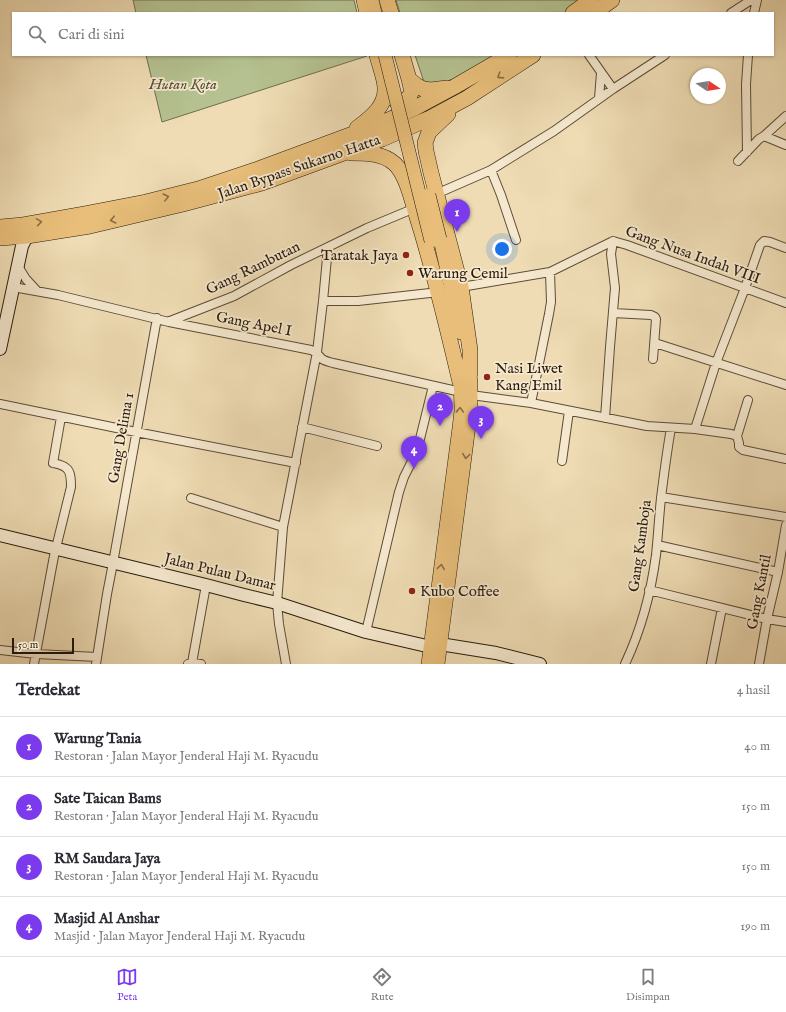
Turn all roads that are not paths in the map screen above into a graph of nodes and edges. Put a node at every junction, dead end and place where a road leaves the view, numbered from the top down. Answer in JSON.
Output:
{"nodes":[{"id":1,"x":591,"y":0,"type":"edge"},
{"id":2,"x":612,"y":0,"type":"edge"},
{"id":3,"x":751,"y":0,"type":"edge"},
{"id":4,"x":757,"y":0,"type":"edge"},
{"id":5,"x":376,"y":5,"type":"edge"},
{"id":6,"x":389,"y":12,"type":"edge"},
{"id":7,"x":574,"y":12,"type":"edge"},
{"id":8,"x":595,"y":12,"type":"edge"},
{"id":9,"x":733,"y":12,"type":"edge"},
{"id":10,"x":754,"y":12,"type":"edge"},
{"id":11,"x":377,"y":56,"type":"edge"},
{"id":12,"x":385,"y":56,"type":"edge"},
{"id":13,"x":394,"y":56,"type":"edge"},
{"id":14,"x":402,"y":56,"type":"edge"},
{"id":15,"x":507,"y":56,"type":"edge"},
{"id":16,"x":530,"y":56,"type":"edge"},
{"id":17,"x":590,"y":56,"type":"edge"},
{"id":18,"x":663,"y":56,"type":"edge"},
{"id":19,"x":748,"y":56,"type":"edge"},
{"id":20,"x":601,"y":73,"type":"junction"},
{"id":21,"x":409,"y":79,"type":"junction"},
{"id":22,"x":454,"y":87,"type":"junction"},
{"id":23,"x":385,"y":88,"type":"junction"},
{"id":24,"x":613,"y":88,"type":"junction"},
{"id":25,"x":467,"y":98,"type":"junction"},
{"id":26,"x":599,"y":98,"type":"junction"},
{"id":27,"x":786,"y":116,"type":"edge"},
{"id":28,"x":764,"y":136,"type":"junction"},
{"id":29,"x":344,"y":138,"type":"junction"},
{"id":30,"x":786,"y":145,"type":"edge"},
{"id":31,"x":426,"y":152,"type":"junction"},
{"id":32,"x":747,"y":152,"type":"junction"},
{"id":33,"x":338,"y":155,"type":"junction"},
{"id":34,"x":738,"y":161,"type":"dead end"},
{"id":35,"x":491,"y":170,"type":"junction"},
{"id":36,"x":409,"y":190,"type":"junction"},
{"id":37,"x":436,"y":194,"type":"junction"},
{"id":38,"x":415,"y":208,"type":"junction"},
{"id":39,"x":0,"y":227,"type":"edge"},
{"id":40,"x":27,"y":236,"type":"junction"},
{"id":41,"x":0,"y":238,"type":"edge"},
{"id":42,"x":435,"y":240,"type":"junction"},
{"id":43,"x":516,"y":240,"type":"dead end"},
{"id":44,"x":612,"y":241,"type":"junction"},
{"id":45,"x":328,"y":247,"type":"junction"},
{"id":46,"x":786,"y":248,"type":"edge"},
{"id":47,"x":18,"y":266,"type":"junction"},
{"id":48,"x":550,"y":272,"type":"junction"},
{"id":49,"x":13,"y":287,"type":"junction"},
{"id":50,"x":461,"y":288,"type":"junction"},
{"id":51,"x":745,"y":288,"type":"junction"},
{"id":52,"x":37,"y":291,"type":"junction"},
{"id":53,"x":438,"y":292,"type":"junction"},
{"id":54,"x":323,"y":301,"type":"junction"},
{"id":55,"x":786,"y":303,"type":"edge"},
{"id":56,"x":613,"y":313,"type":"junction"},
{"id":57,"x":157,"y":318,"type":"junction"},
{"id":58,"x":169,"y":322,"type":"junction"},
{"id":59,"x":2,"y":327,"type":"edge"},
{"id":60,"x":655,"y":343,"type":"junction"},
{"id":61,"x":0,"y":349,"type":"edge"},
{"id":62,"x":317,"y":352,"type":"junction"},
{"id":63,"x":654,"y":359,"type":"dead end"},
{"id":64,"x":716,"y":363,"type":"junction"},
{"id":65,"x":786,"y":385,"type":"edge"},
{"id":66,"x":433,"y":386,"type":"junction"},
{"id":67,"x":466,"y":386,"type":"junction"},
{"id":68,"x":748,"y":400,"type":"dead end"},
{"id":69,"x":0,"y":404,"type":"edge"},
{"id":70,"x":531,"y":404,"type":"junction"},
{"id":71,"x":569,"y":411,"type":"junction"},
{"id":72,"x":60,"y":417,"type":"junction"},
{"id":73,"x":605,"y":418,"type":"junction"},
{"id":74,"x":302,"y":426,"type":"junction"},
{"id":75,"x":671,"y":428,"type":"junction"},
{"id":76,"x":695,"y":429,"type":"junction"},
{"id":77,"x":136,"y":432,"type":"junction"},
{"id":78,"x":737,"y":436,"type":"junction"},
{"id":79,"x":377,"y":446,"type":"dead end"},
{"id":80,"x":786,"y":459,"type":"edge"},
{"id":81,"x":562,"y":460,"type":"dead end"},
{"id":82,"x":296,"y":463,"type":"junction"},
{"id":83,"x":661,"y":497,"type":"junction"},
{"id":84,"x":191,"y":498,"type":"dead end"},
{"id":85,"x":786,"y":516,"type":"edge"},
{"id":86,"x":786,"y":525,"type":"edge"},
{"id":87,"x":283,"y":527,"type":"junction"},
{"id":88,"x":0,"y":535,"type":"edge"},
{"id":89,"x":657,"y":545,"type":"junction"},
{"id":90,"x":56,"y":549,"type":"junction"},
{"id":91,"x":113,"y":562,"type":"junction"},
{"id":92,"x":778,"y":572,"type":"junction"},
{"id":93,"x":206,"y":585,"type":"junction"},
{"id":94,"x":650,"y":590,"type":"junction"},
{"id":95,"x":276,"y":603,"type":"junction"},
{"id":96,"x":722,"y":608,"type":"junction"},
{"id":97,"x":767,"y":619,"type":"junction"},
{"id":98,"x":786,"y":622,"type":"edge"},
{"id":99,"x":366,"y":632,"type":"junction"},
{"id":100,"x":435,"y":646,"type":"junction"},
{"id":101,"x":0,"y":650,"type":"edge"},
{"id":102,"x":36,"y":654,"type":"junction"},
{"id":103,"x":96,"y":660,"type":"edge"},
{"id":104,"x":190,"y":663,"type":"edge"},
{"id":105,"x":34,"y":664,"type":"edge"},
{"id":106,"x":201,"y":664,"type":"edge"},
{"id":107,"x":286,"y":664,"type":"edge"},
{"id":108,"x":428,"y":664,"type":"edge"},
{"id":109,"x":438,"y":664,"type":"edge"},
{"id":110,"x":540,"y":664,"type":"edge"},
{"id":111,"x":625,"y":664,"type":"edge"},
{"id":112,"x":711,"y":664,"type":"edge"},
{"id":113,"x":759,"y":664,"type":"edge"}],
"edges":[{"from":1,"to":7,"type":"highway"},
{"from":2,"to":8,"type":"highway"},
{"from":3,"to":9,"type":"street"},
{"from":4,"to":10,"type":"street"},
{"from":5,"to":6,"type":"highway"},
{"from":11,"to":23,"type":"highway"},
{"from":12,"to":42,"type":"main road","bridge":true},
{"from":13,"to":42,"type":"main road","bridge":true},
{"from":14,"to":21,"type":"highway"},
{"from":15,"to":22,"type":"highway","name":"Jalan Bypass Sukarno Hatta"},
{"from":16,"to":25,"type":"highway","name":"Jalan Bypass Sukarno Hatta","one_way":true},
{"from":17,"to":20,"type":"street"},
{"from":18,"to":24,"type":"street"},
{"from":19,"to":32,"type":"street"},
{"from":20,"to":24,"type":"street"},
{"from":20,"to":26,"type":"street"},
{"from":21,"to":22,"type":"highway"},
{"from":21,"to":23,"type":"highway"},
{"from":22,"to":29,"type":"highway","name":"Jalan Bypass Sukarno Hatta"},
{"from":23,"to":29,"type":"highway"},
{"from":24,"to":26,"type":"street"},
{"from":25,"to":31,"type":"highway"},
{"from":25,"to":33,"type":"highway","name":"Jalan Bypass Sukarno Hatta"},
{"from":26,"to":35,"type":"street"},
{"from":27,"to":28,"type":"street"},
{"from":28,"to":30,"type":"street"},
{"from":28,"to":32,"type":"street"},
{"from":39,"to":29,"type":"highway","name":"Jalan Bypass Sukarno Hatta","one_way":true},
{"from":31,"to":36,"type":"highway"},
{"from":31,"to":37,"type":"highway"},
{"from":32,"to":34,"type":"street"},
{"from":33,"to":36,"type":"highway"},
{"from":33,"to":40,"type":"highway","name":"Jalan Bypass Sukarno Hatta","one_way":true},
{"from":35,"to":37,"type":"street"},
{"from":35,"to":43,"type":"street"},
{"from":36,"to":38,"type":"highway"},
{"from":37,"to":50,"type":"highway"},
{"from":38,"to":45,"type":"street","name":"Gang Rambutan"},
{"from":38,"to":53,"type":"highway"},
{"from":40,"to":41,"type":"highway","name":"Jalan Bypass Sukarno Hatta"},
{"from":40,"to":47,"type":"street"},
{"from":42,"to":67,"type":"main road"},
{"from":44,"to":48,"type":"street"},
{"from":44,"to":51,"type":"street","name":"Gang Nusa Indah VIII"},
{"from":44,"to":56,"type":"street"},
{"from":45,"to":54,"type":"street"},
{"from":45,"to":58,"type":"street","name":"Gang Rambutan"},
{"from":46,"to":51,"type":"street"},
{"from":47,"to":49,"type":"street"},
{"from":47,"to":52,"type":"street"},
{"from":48,"to":50,"type":"street"},
{"from":48,"to":70,"type":"street"},
{"from":49,"to":52,"type":"street","name":"Gang Apel I"},
{"from":49,"to":59,"type":"street"},
{"from":50,"to":67,"type":"highway"},
{"from":51,"to":55,"type":"street","name":"Gang Nusa Indah VIII"},
{"from":51,"to":64,"type":"street"},
{"from":52,"to":57,"type":"street","name":"Gang Apel I"},
{"from":53,"to":54,"type":"street"},
{"from":53,"to":67,"type":"highway"},
{"from":54,"to":62,"type":"street"},
{"from":56,"to":60,"type":"street"},
{"from":56,"to":73,"type":"street"},
{"from":57,"to":58,"type":"street","name":"Gang Apel I"},
{"from":57,"to":77,"type":"street","name":"Gang Delima 1"},
{"from":58,"to":62,"type":"street","name":"Gang Apel I"},
{"from":59,"to":61,"type":"street"},
{"from":60,"to":63,"type":"street"},
{"from":60,"to":64,"type":"street"},
{"from":62,"to":66,"type":"street","name":"Gang Apel I"},
{"from":62,"to":74,"type":"street"},
{"from":64,"to":65,"type":"street"},
{"from":64,"to":76,"type":"street"},
{"from":66,"to":67,"type":"street","name":"Gang Apel I"},
{"from":66,"to":99,"type":"street"},
{"from":67,"to":70,"type":"street","name":"Gang Apel I"},
{"from":67,"to":100,"type":"main road"},
{"from":68,"to":78,"type":"street"},
{"from":69,"to":72,"type":"street"},
{"from":70,"to":71,"type":"street","name":"Gang Apel I"},
{"from":71,"to":73,"type":"street","name":"Gang Apel I"},
{"from":71,"to":81,"type":"street"},
{"from":72,"to":77,"type":"street"},
{"from":72,"to":90,"type":"street"},
{"from":73,"to":75,"type":"street","name":"Gang Apel I"},
{"from":74,"to":79,"type":"street"},
{"from":74,"to":82,"type":"street"},
{"from":75,"to":76,"type":"street","name":"Gang Apel I"},
{"from":75,"to":83,"type":"street","name":"Gang Kamboja"},
{"from":76,"to":78,"type":"street","name":"Gang Apel I"},
{"from":77,"to":82,"type":"street"},
{"from":77,"to":91,"type":"street","name":"Gang Delima 1"},
{"from":78,"to":80,"type":"street"},
{"from":82,"to":87,"type":"street"},
{"from":83,"to":85,"type":"street"},
{"from":83,"to":89,"type":"street","name":"Gang Kamboja"},
{"from":84,"to":87,"type":"street"},
{"from":86,"to":92,"type":"street","name":"Gang Kantil"},
{"from":87,"to":95,"type":"street"},
{"from":88,"to":90,"type":"street","name":"Jalan Pulau Damar"},
{"from":89,"to":92,"type":"street"},
{"from":89,"to":94,"type":"street","name":"Gang Kamboja"},
{"from":90,"to":91,"type":"street","name":"Jalan Pulau Damar"},
{"from":90,"to":102,"type":"street"},
{"from":91,"to":93,"type":"street","name":"Jalan Pulau Damar"},
{"from":91,"to":103,"type":"street","name":"Gang Delima 1"},
{"from":92,"to":97,"type":"street","name":"Gang Kantil"},
{"from":93,"to":95,"type":"street","name":"Jalan Pulau Damar"},
{"from":93,"to":104,"type":"street"},
{"from":94,"to":96,"type":"street"},
{"from":94,"to":111,"type":"street","name":"Gang Kamboja"},
{"from":95,"to":99,"type":"street","name":"Jalan Pulau Damar"},
{"from":95,"to":107,"type":"street"},
{"from":96,"to":97,"type":"street"},
{"from":96,"to":112,"type":"street"},
{"from":97,"to":98,"type":"street"},
{"from":97,"to":113,"type":"street","name":"Gang Kantil"},
{"from":99,"to":100,"type":"street","name":"Jalan Pulau Damar"},
{"from":100,"to":108,"type":"main road"},
{"from":100,"to":109,"type":"main road"},
{"from":100,"to":110,"type":"street","name":"Jalan Pulau Damar"},
{"from":101,"to":102,"type":"street"},
{"from":102,"to":103,"type":"street"},
{"from":102,"to":105,"type":"street"},
{"from":104,"to":106,"type":"street"}]}
